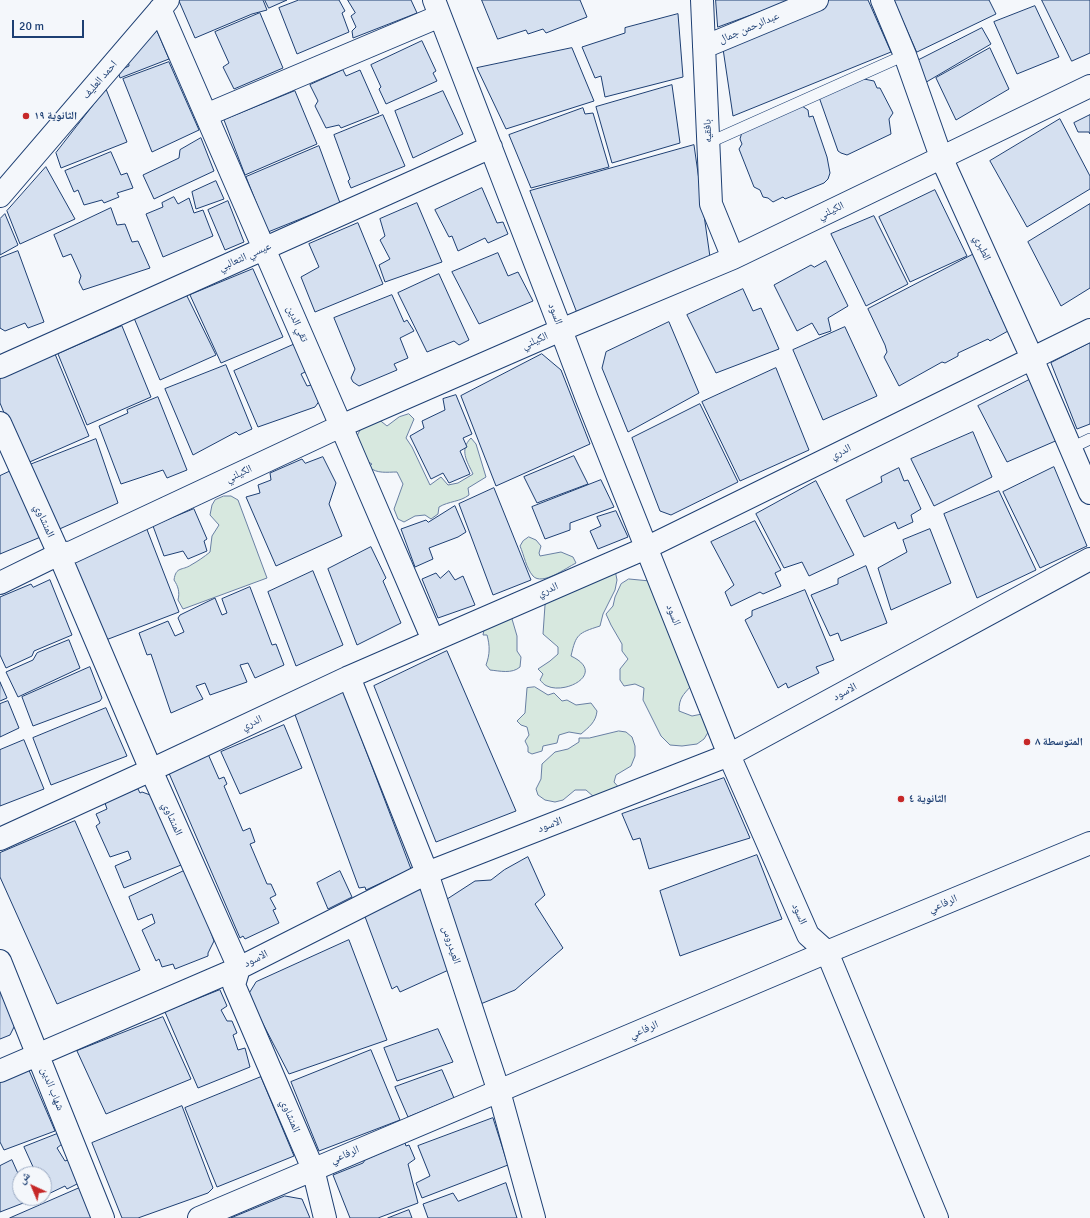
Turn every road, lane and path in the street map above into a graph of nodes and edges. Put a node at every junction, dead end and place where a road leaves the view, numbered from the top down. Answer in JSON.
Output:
{"nodes":[{"id":1,"x":702,"y":0,"type":"edge"},
{"id":2,"x":817,"y":0,"type":"edge"},
{"id":3,"x":882,"y":0,"type":"edge"},
{"id":4,"x":164,"y":4,"type":"edge"},
{"id":5,"x":437,"y":8,"type":"edge"},
{"id":6,"x":704,"y":47,"type":"junction"},
{"id":7,"x":905,"y":55,"type":"junction"},
{"id":8,"x":1090,"y":86,"type":"edge"},
{"id":9,"x":206,"y":115,"type":"junction"},
{"id":10,"x":708,"y":144,"type":"junction"},
{"id":11,"x":490,"y":147,"type":"junction"},
{"id":12,"x":941,"y":157,"type":"junction"},
{"id":13,"x":0,"y":196,"type":"edge"},
{"id":14,"x":264,"y":249,"type":"junction"},
{"id":15,"x":733,"y":258,"type":"junction"},
{"id":16,"x":561,"y":330,"type":"junction"},
{"id":17,"x":1090,"y":330,"type":"edge"},
{"id":18,"x":1032,"y":358,"type":"junction"},
{"id":19,"x":0,"y":367,"type":"edge"},
{"id":20,"x":0,"y":423,"type":"edge"},
{"id":21,"x":341,"y":426,"type":"junction"},
{"id":22,"x":1081,"y":443,"type":"edge"},
{"id":23,"x":1090,"y":493,"type":"edge"},
{"id":24,"x":646,"y":548,"type":"junction"},
{"id":25,"x":59,"y":554,"type":"junction"},
{"id":26,"x":1090,"y":559,"type":"edge"},
{"id":27,"x":0,"y":583,"type":"edge"},
{"id":28,"x":433,"y":640,"type":"junction"},
{"id":29,"x":349,"y":677,"type":"junction"},
{"id":30,"x":729,"y":755,"type":"junction"},
{"id":31,"x":151,"y":770,"type":"junction"},
{"id":32,"x":0,"y":839,"type":"edge"},
{"id":33,"x":1090,"y":843,"type":"edge"},
{"id":34,"x":427,"y":873,"type":"junction"},
{"id":35,"x":827,"y":952,"type":"junction"},
{"id":36,"x":0,"y":961,"type":"edge"},
{"id":37,"x":239,"y":968,"type":"junction"},
{"id":38,"x":38,"y":1055,"type":"junction"},
{"id":39,"x":0,"y":1071,"type":"edge"},
{"id":40,"x":499,"y":1091,"type":"junction"},
{"id":41,"x":313,"y":1169,"type":"junction"},
{"id":42,"x":103,"y":1218,"type":"edge"},
{"id":43,"x":199,"y":1218,"type":"edge"},
{"id":44,"x":325,"y":1218,"type":"edge"},
{"id":45,"x":534,"y":1218,"type":"edge"},
{"id":46,"x":937,"y":1218,"type":"edge"}],
"edges":[{"from":1,"to":6,"type":"street","name":"بافقيه"},
{"from":2,"to":6,"type":"street","name":"عبدالرحمن جمال"},
{"from":3,"to":7,"type":"street","name":"الطبري"},
{"from":4,"to":9,"type":"street","name":"تقي الدين"},
{"from":4,"to":13,"type":"street","name":"احمد العليف"},
{"from":5,"to":9,"type":"street"},
{"from":5,"to":11,"type":"street","name":"السود"},
{"from":6,"to":10,"type":"street","name":"بافقيه"},
{"from":7,"to":10,"type":"lane"},
{"from":7,"to":12,"type":"street","name":"الطبري"},
{"from":8,"to":12,"type":"street","name":"الكيلني"},
{"from":9,"to":14,"type":"street","name":"تقي الدين"},
{"from":10,"to":15,"type":"street","name":"بافقيه"},
{"from":11,"to":14,"type":"street","name":"عيسي الثعالبي"},
{"from":11,"to":16,"type":"street","name":"السود"},
{"from":12,"to":15,"type":"street","name":"الكيلني"},
{"from":12,"to":18,"type":"street","name":"الطبري"},
{"from":14,"to":19,"type":"street","name":"عيسي الثعالبي"},
{"from":14,"to":21,"type":"street","name":"تقي الدين"},
{"from":15,"to":16,"type":"street","name":"الكيلني"},
{"from":16,"to":21,"type":"street","name":"الكيلني"},
{"from":16,"to":24,"type":"street","name":"السود"},
{"from":17,"to":18,"type":"street","name":"الدري"},
{"from":18,"to":22,"type":"street","name":"الطبري"},
{"from":18,"to":24,"type":"street","name":"الدري"},
{"from":20,"to":25,"type":"street","name":"المنشاوي"},
{"from":21,"to":25,"type":"street","name":"الكيلني"},
{"from":21,"to":28,"type":"street","name":"تقي الدين"},
{"from":22,"to":23,"type":"street","name":"الطبري"},
{"from":24,"to":28,"type":"street","name":"الدري"},
{"from":24,"to":30,"type":"street","name":"السود"},
{"from":25,"to":27,"type":"street","name":"الكيلني"},
{"from":25,"to":31,"type":"street","name":"المنشاوي"},
{"from":26,"to":30,"type":"street","name":"الاسود"},
{"from":28,"to":29,"type":"street","name":"الدري"},
{"from":29,"to":31,"type":"street","name":"الدري"},
{"from":29,"to":34,"type":"street","name":"العيدروس"},
{"from":30,"to":34,"type":"street","name":"الاسود"},
{"from":30,"to":35,"type":"street","name":"السود"},
{"from":31,"to":32,"type":"street","name":"الدري"},
{"from":31,"to":37,"type":"street","name":"المنشاوي"},
{"from":33,"to":35,"type":"street","name":"الرفاعي"},
{"from":34,"to":37,"type":"street","name":"الاسود"},
{"from":34,"to":40,"type":"street","name":"العيدروس"},
{"from":35,"to":40,"type":"street","name":"الرفاعي"},
{"from":35,"to":46,"type":"street","name":"السود"},
{"from":36,"to":38,"type":"street","name":"شهاب الدين"},
{"from":37,"to":38,"type":"street","name":"الاسود"},
{"from":37,"to":41,"type":"street","name":"المنشاوي"},
{"from":38,"to":39,"type":"street","name":"الاسود"},
{"from":38,"to":42,"type":"street","name":"شهاب الدين"},
{"from":40,"to":41,"type":"street","name":"الرفاعي"},
{"from":40,"to":45,"type":"street","name":"العيدروس"},
{"from":41,"to":43,"type":"street","name":"الرفاعي"},
{"from":41,"to":44,"type":"street","name":"المنشاوي"}]}
